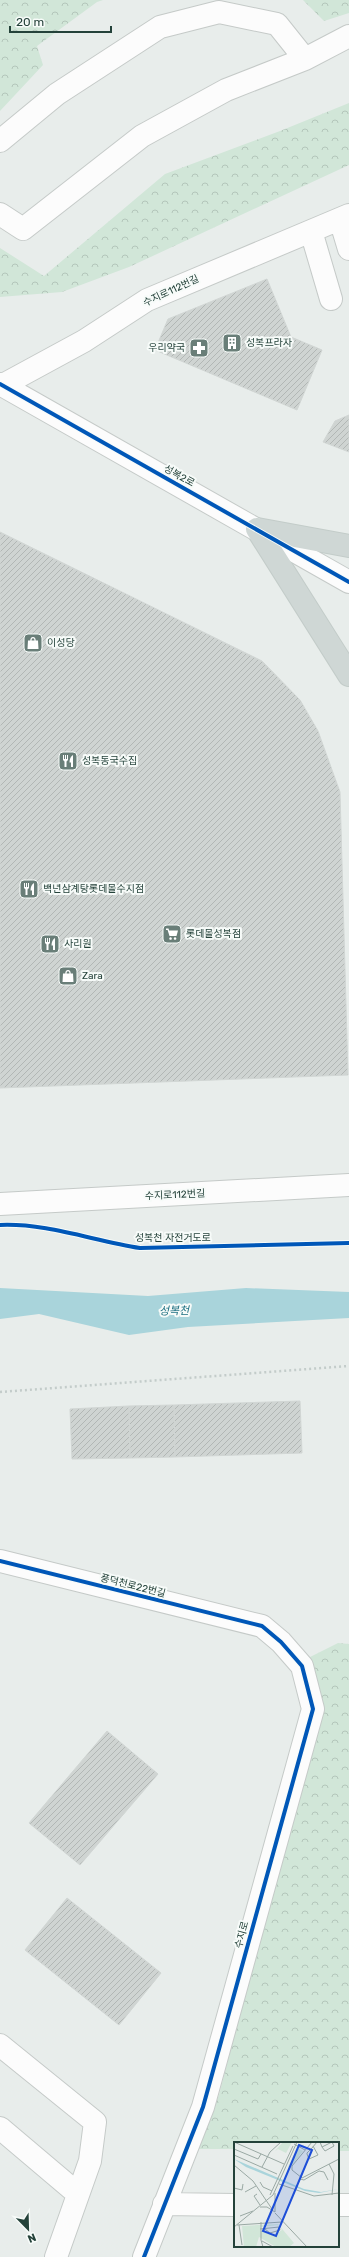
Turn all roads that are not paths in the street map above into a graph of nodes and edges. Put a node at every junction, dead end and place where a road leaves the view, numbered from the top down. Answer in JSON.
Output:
{"nodes":[{"id":1,"x":349,"y":36,"type":"edge"},
{"id":2,"x":305,"y":59,"type":"junction"},
{"id":3,"x":0,"y":141,"type":"edge"},
{"id":4,"x":0,"y":214,"type":"edge"},
{"id":5,"x":344,"y":217,"type":"edge"},
{"id":6,"x":311,"y":231,"type":"junction"},
{"id":7,"x":349,"y":250,"type":"edge"},
{"id":8,"x":331,"y":299,"type":"dead end"},
{"id":9,"x":1,"y":385,"type":"edge"},
{"id":10,"x":257,"y":529,"type":"junction"},
{"id":11,"x":349,"y":546,"type":"edge"},
{"id":12,"x":349,"y":582,"type":"edge"},
{"id":13,"x":349,"y":675,"type":"edge"},
{"id":14,"x":349,"y":1185,"type":"edge"},
{"id":15,"x":0,"y":1204,"type":"edge"},
{"id":16,"x":0,"y":1561,"type":"edge"},
{"id":17,"x":262,"y":1626,"type":"joint"},
{"id":18,"x":0,"y":2045,"type":"edge"},
{"id":19,"x":0,"y":2128,"type":"edge"},
{"id":20,"x":78,"y":2194,"type":"junction"},
{"id":21,"x":164,"y":2204,"type":"junction"},
{"id":22,"x":234,"y":2205,"type":"edge"},
{"id":23,"x":56,"y":2257,"type":"edge"},
{"id":24,"x":144,"y":2257,"type":"edge"}],
"edges":[{"from":1,"to":2,"type":"street"},
{"from":2,"to":3,"type":"street"},
{"from":2,"to":4,"type":"street"},
{"from":5,"to":6,"type":"street","name":"수지로112번길"},
{"from":5,"to":7,"type":"street"},
{"from":6,"to":8,"type":"street"},
{"from":6,"to":9,"type":"street","name":"수지로112번길"},
{"from":9,"to":10,"type":"street","name":"성복2로"},
{"from":10,"to":11,"type":"main road"},
{"from":10,"to":12,"type":"street","name":"성복2로"},
{"from":10,"to":13,"type":"main road"},
{"from":14,"to":15,"type":"street","name":"수지로112번길"},
{"from":16,"to":17,"type":"street","name":"풍덕천로22번길"},
{"from":17,"to":21,"type":"street","name":"수지로"},
{"from":18,"to":20,"type":"street"},
{"from":19,"to":20,"type":"street"},
{"from":20,"to":23,"type":"street"},
{"from":21,"to":22,"type":"street"},
{"from":21,"to":24,"type":"street","name":"수지로"}]}
